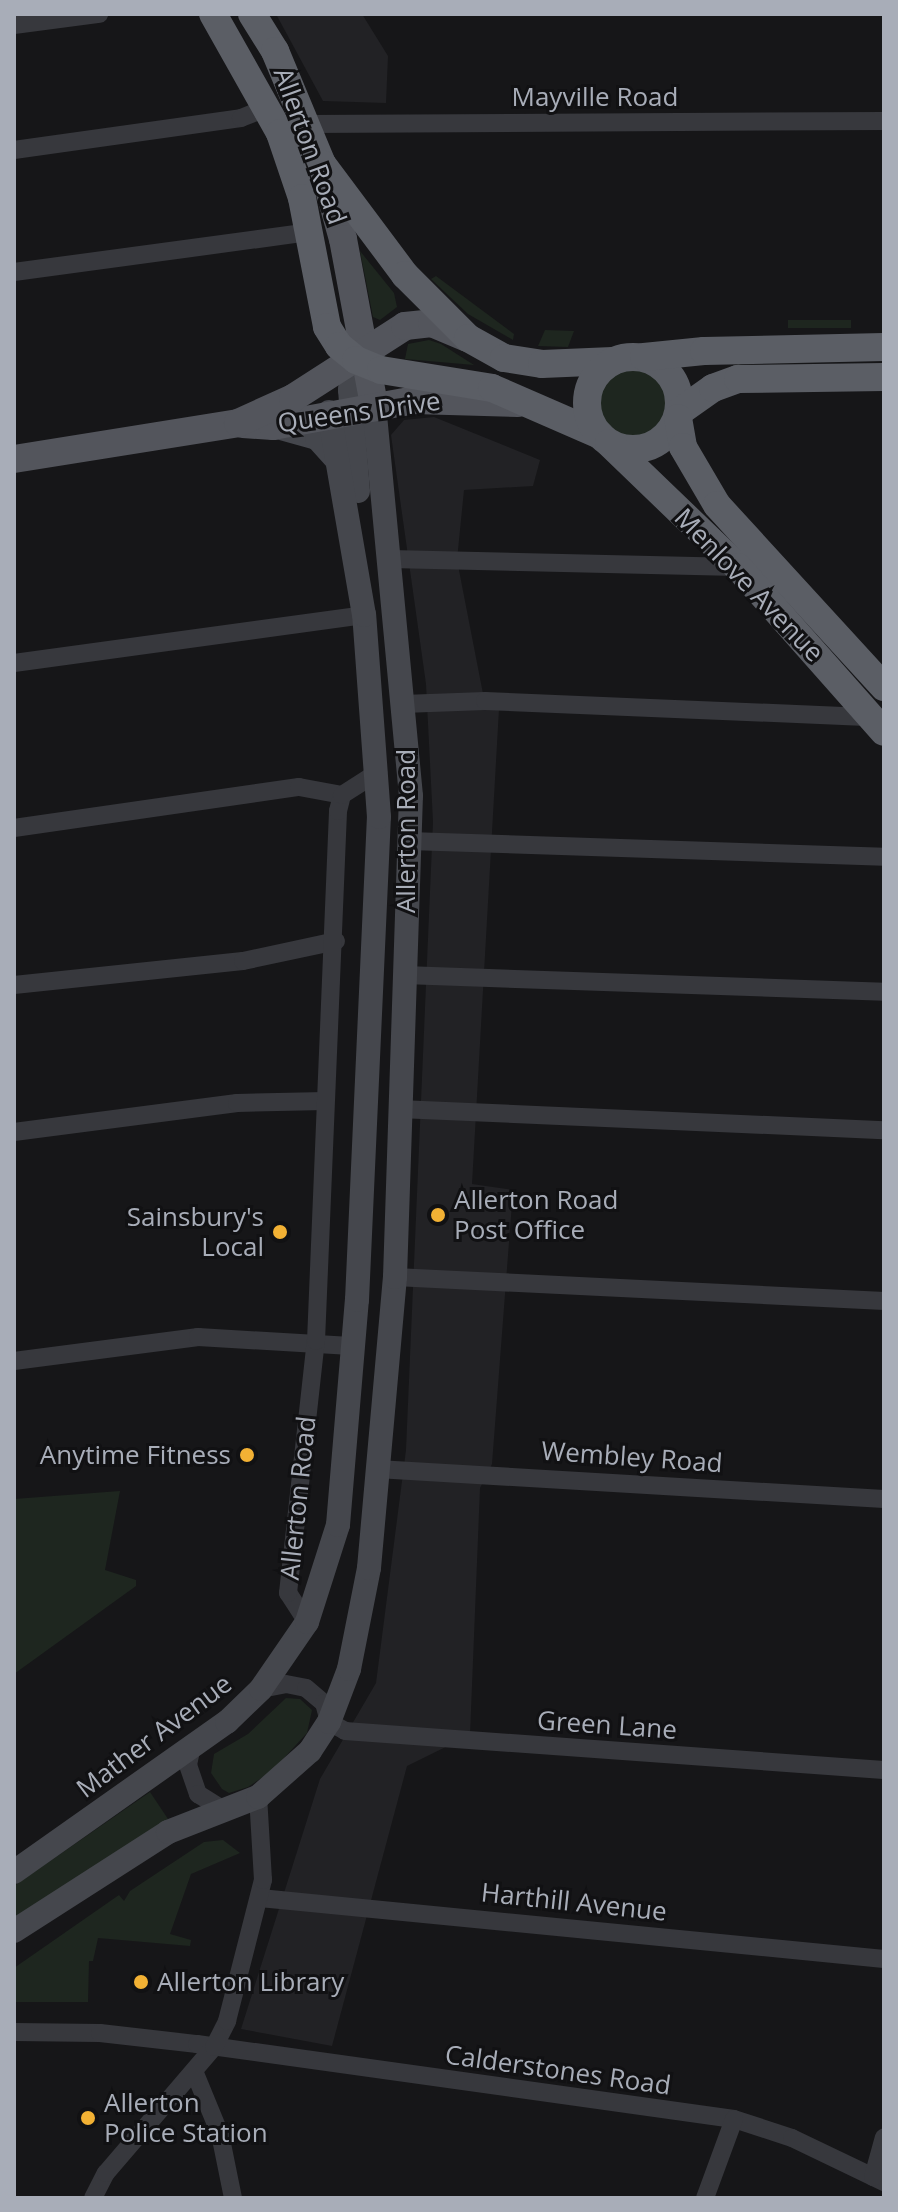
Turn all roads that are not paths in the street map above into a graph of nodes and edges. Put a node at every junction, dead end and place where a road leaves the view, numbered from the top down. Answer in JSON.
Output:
{"nodes":[{"id":1,"x":99,"y":14,"type":"edge"},
{"id":2,"x":213,"y":14,"type":"edge"},
{"id":3,"x":252,"y":14,"type":"edge"},
{"id":4,"x":14,"y":25,"type":"edge"},
{"id":5,"x":268,"y":107,"type":"junction"},
{"id":6,"x":884,"y":121,"type":"edge"},
{"id":7,"x":306,"y":124,"type":"junction"},
{"id":8,"x":14,"y":150,"type":"edge"},
{"id":9,"x":322,"y":164,"type":"junction"},
{"id":10,"x":310,"y":232,"type":"junction"},
{"id":11,"x":14,"y":272,"type":"edge"},
{"id":12,"x":468,"y":338,"type":"junction"},
{"id":13,"x":884,"y":347,"type":"edge"},
{"id":14,"x":644,"y":357,"type":"junction"},
{"id":15,"x":354,"y":361,"type":"junction"},
{"id":16,"x":613,"y":361,"type":"junction"},
{"id":17,"x":884,"y":377,"type":"edge"},
{"id":18,"x":527,"y":404,"type":"junction"},
{"id":19,"x":351,"y":409,"type":"junction"},
{"id":20,"x":678,"y":415,"type":"junction"},
{"id":21,"x":238,"y":423,"type":"junction"},
{"id":22,"x":273,"y":426,"type":"junction"},
{"id":23,"x":605,"y":439,"type":"junction"},
{"id":24,"x":14,"y":459,"type":"edge"},
{"id":25,"x":338,"y":461,"type":"junction"},
{"id":26,"x":390,"y":559,"type":"junction"},
{"id":27,"x":738,"y":567,"type":"junction"},
{"id":28,"x":360,"y":581,"type":"junction"},
{"id":29,"x":364,"y":615,"type":"junction"},
{"id":30,"x":14,"y":663,"type":"edge"},
{"id":31,"x":884,"y":687,"type":"edge"},
{"id":32,"x":403,"y":704,"type":"junction"},
{"id":33,"x":878,"y":724,"type":"edge"},
{"id":34,"x":378,"y":772,"type":"junction"},
{"id":35,"x":342,"y":795,"type":"junction"},
{"id":36,"x":14,"y":828,"type":"edge"},
{"id":37,"x":409,"y":841,"type":"junction"},
{"id":38,"x":884,"y":857,"type":"edge"},
{"id":39,"x":336,"y":941,"type":"junction"},
{"id":40,"x":404,"y":975,"type":"junction"},
{"id":41,"x":14,"y":985,"type":"edge"},
{"id":42,"x":884,"y":992,"type":"edge"},
{"id":43,"x":325,"y":1101,"type":"junction"},
{"id":44,"x":399,"y":1109,"type":"junction"},
{"id":45,"x":884,"y":1130,"type":"edge"},
{"id":46,"x":14,"y":1132,"type":"edge"},
{"id":47,"x":395,"y":1277,"type":"junction"},
{"id":48,"x":884,"y":1301,"type":"edge"},
{"id":49,"x":316,"y":1341,"type":"junction"},
{"id":50,"x":351,"y":1346,"type":"junction"},
{"id":51,"x":14,"y":1361,"type":"edge"},
{"id":52,"x":377,"y":1469,"type":"junction"},
{"id":53,"x":884,"y":1499,"type":"edge"},
{"id":54,"x":307,"y":1622,"type":"junction"},
{"id":55,"x":261,"y":1689,"type":"junction"},
{"id":56,"x":329,"y":1722,"type":"junction"},
{"id":57,"x":192,"y":1746,"type":"junction"},
{"id":58,"x":884,"y":1770,"type":"edge"},
{"id":59,"x":258,"y":1797,"type":"junction"},
{"id":60,"x":225,"y":1811,"type":"junction"},
{"id":61,"x":14,"y":1872,"type":"edge"},
{"id":62,"x":260,"y":1898,"type":"junction"},
{"id":63,"x":14,"y":1931,"type":"edge"},
{"id":64,"x":884,"y":1959,"type":"edge"},
{"id":65,"x":14,"y":2032,"type":"edge"},
{"id":66,"x":214,"y":2047,"type":"junction"},
{"id":67,"x":194,"y":2071,"type":"junction"},
{"id":68,"x":734,"y":2119,"type":"junction"},
{"id":69,"x":884,"y":2137,"type":"edge"},
{"id":70,"x":878,"y":2180,"type":"edge"},
{"id":71,"x":93,"y":2198,"type":"edge"},
{"id":72,"x":233,"y":2198,"type":"edge"},
{"id":73,"x":705,"y":2198,"type":"edge"}],
"edges":[{"from":1,"to":4,"type":"street"},
{"from":2,"to":5,"type":"highway","name":"Allerton Road"},
{"from":3,"to":7,"type":"highway","name":"Allerton Road"},
{"from":5,"to":8,"type":"street"},
{"from":5,"to":10,"type":"highway","name":"Allerton Road"},
{"from":6,"to":7,"type":"street","name":"Mayville Road"},
{"from":7,"to":9,"type":"highway","name":"Allerton Road"},
{"from":9,"to":12,"type":"highway"},
{"from":9,"to":15,"type":"main road","name":"Allerton Road"},
{"from":10,"to":11,"type":"street"},
{"from":10,"to":15,"type":"highway","name":"Allerton Road"},
{"from":12,"to":15,"type":"main road","name":"Queens Drive"},
{"from":12,"to":16,"type":"highway"},
{"from":13,"to":14,"type":"highway"},
{"from":14,"to":16,"type":"highway"},
{"from":14,"to":20,"type":"highway"},
{"from":15,"to":18,"type":"highway","name":"Queens Drive"},
{"from":15,"to":19,"type":"main road","name":"Allerton Road"},
{"from":15,"to":19,"type":"main road","name":"Allerton Road"},
{"from":15,"to":21,"type":"main road","name":"Queens Drive"},
{"from":16,"to":23,"type":"highway"},
{"from":17,"to":20,"type":"highway"},
{"from":18,"to":19,"type":"main road","name":"Queens Drive"},
{"from":18,"to":23,"type":"highway","name":"Queens Drive"},
{"from":19,"to":22,"type":"main road","name":"Queens Drive"},
{"from":19,"to":25,"type":"main road","name":"Allerton Road"},
{"from":19,"to":26,"type":"main road","name":"Allerton Road"},
{"from":19,"to":28,"type":"main road"},
{"from":20,"to":23,"type":"highway"},
{"from":20,"to":31,"type":"highway","name":"Menlove Avenue"},
{"from":21,"to":22,"type":"main road","name":"Queens Drive"},
{"from":21,"to":24,"type":"main road","name":"Queens Drive"},
{"from":22,"to":25,"type":"main road"},
{"from":23,"to":27,"type":"highway","name":"Menlove Avenue"},
{"from":25,"to":28,"type":"main road","name":"Allerton Road"},
{"from":26,"to":27,"type":"street"},
{"from":26,"to":32,"type":"main road","name":"Allerton Road"},
{"from":27,"to":33,"type":"highway","name":"Menlove Avenue"},
{"from":28,"to":29,"type":"main road","name":"Allerton Road"},
{"from":29,"to":30,"type":"street"},
{"from":29,"to":34,"type":"main road","name":"Allerton Road"},
{"from":32,"to":33,"type":"street"},
{"from":32,"to":37,"type":"main road","name":"Allerton Road"},
{"from":34,"to":35,"type":"street","name":"Allerton Road"},
{"from":34,"to":50,"type":"main road","name":"Allerton Road"},
{"from":35,"to":36,"type":"street"},
{"from":35,"to":39,"type":"street","name":"Allerton Road"},
{"from":37,"to":38,"type":"street"},
{"from":37,"to":40,"type":"main road","name":"Allerton Road"},
{"from":39,"to":41,"type":"street"},
{"from":39,"to":43,"type":"street","name":"Allerton Road"},
{"from":40,"to":42,"type":"street"},
{"from":40,"to":44,"type":"main road","name":"Allerton Road"},
{"from":43,"to":46,"type":"street"},
{"from":43,"to":49,"type":"street","name":"Allerton Road"},
{"from":44,"to":45,"type":"street"},
{"from":44,"to":47,"type":"main road","name":"Allerton Road"},
{"from":47,"to":48,"type":"street"},
{"from":47,"to":52,"type":"main road","name":"Allerton Road"},
{"from":49,"to":50,"type":"street"},
{"from":49,"to":51,"type":"street"},
{"from":49,"to":54,"type":"street","name":"Allerton Road"},
{"from":50,"to":54,"type":"main road","name":"Allerton Road"},
{"from":52,"to":53,"type":"street","name":"Wembley Road"},
{"from":52,"to":56,"type":"main road","name":"Allerton Road"},
{"from":54,"to":55,"type":"main road","name":"Mather Avenue"},
{"from":55,"to":56,"type":"street"},
{"from":55,"to":57,"type":"main road","name":"Mather Avenue"},
{"from":56,"to":58,"type":"street","name":"Green Lane"},
{"from":56,"to":59,"type":"main road"},
{"from":57,"to":60,"type":"street"},
{"from":57,"to":61,"type":"main road","name":"Mather Avenue"},
{"from":59,"to":60,"type":"main road"},
{"from":59,"to":62,"type":"street"},
{"from":60,"to":63,"type":"main road"},
{"from":62,"to":64,"type":"street","name":"Harthill Avenue"},
{"from":62,"to":66,"type":"street"},
{"from":65,"to":66,"type":"street","name":"Calderstones Road"},
{"from":66,"to":67,"type":"street"},
{"from":66,"to":68,"type":"street","name":"Calderstones Road"},
{"from":67,"to":71,"type":"street"},
{"from":67,"to":72,"type":"street"},
{"from":68,"to":70,"type":"street","name":"Calderstones Road"},
{"from":68,"to":73,"type":"street"},
{"from":69,"to":70,"type":"street"}]}
